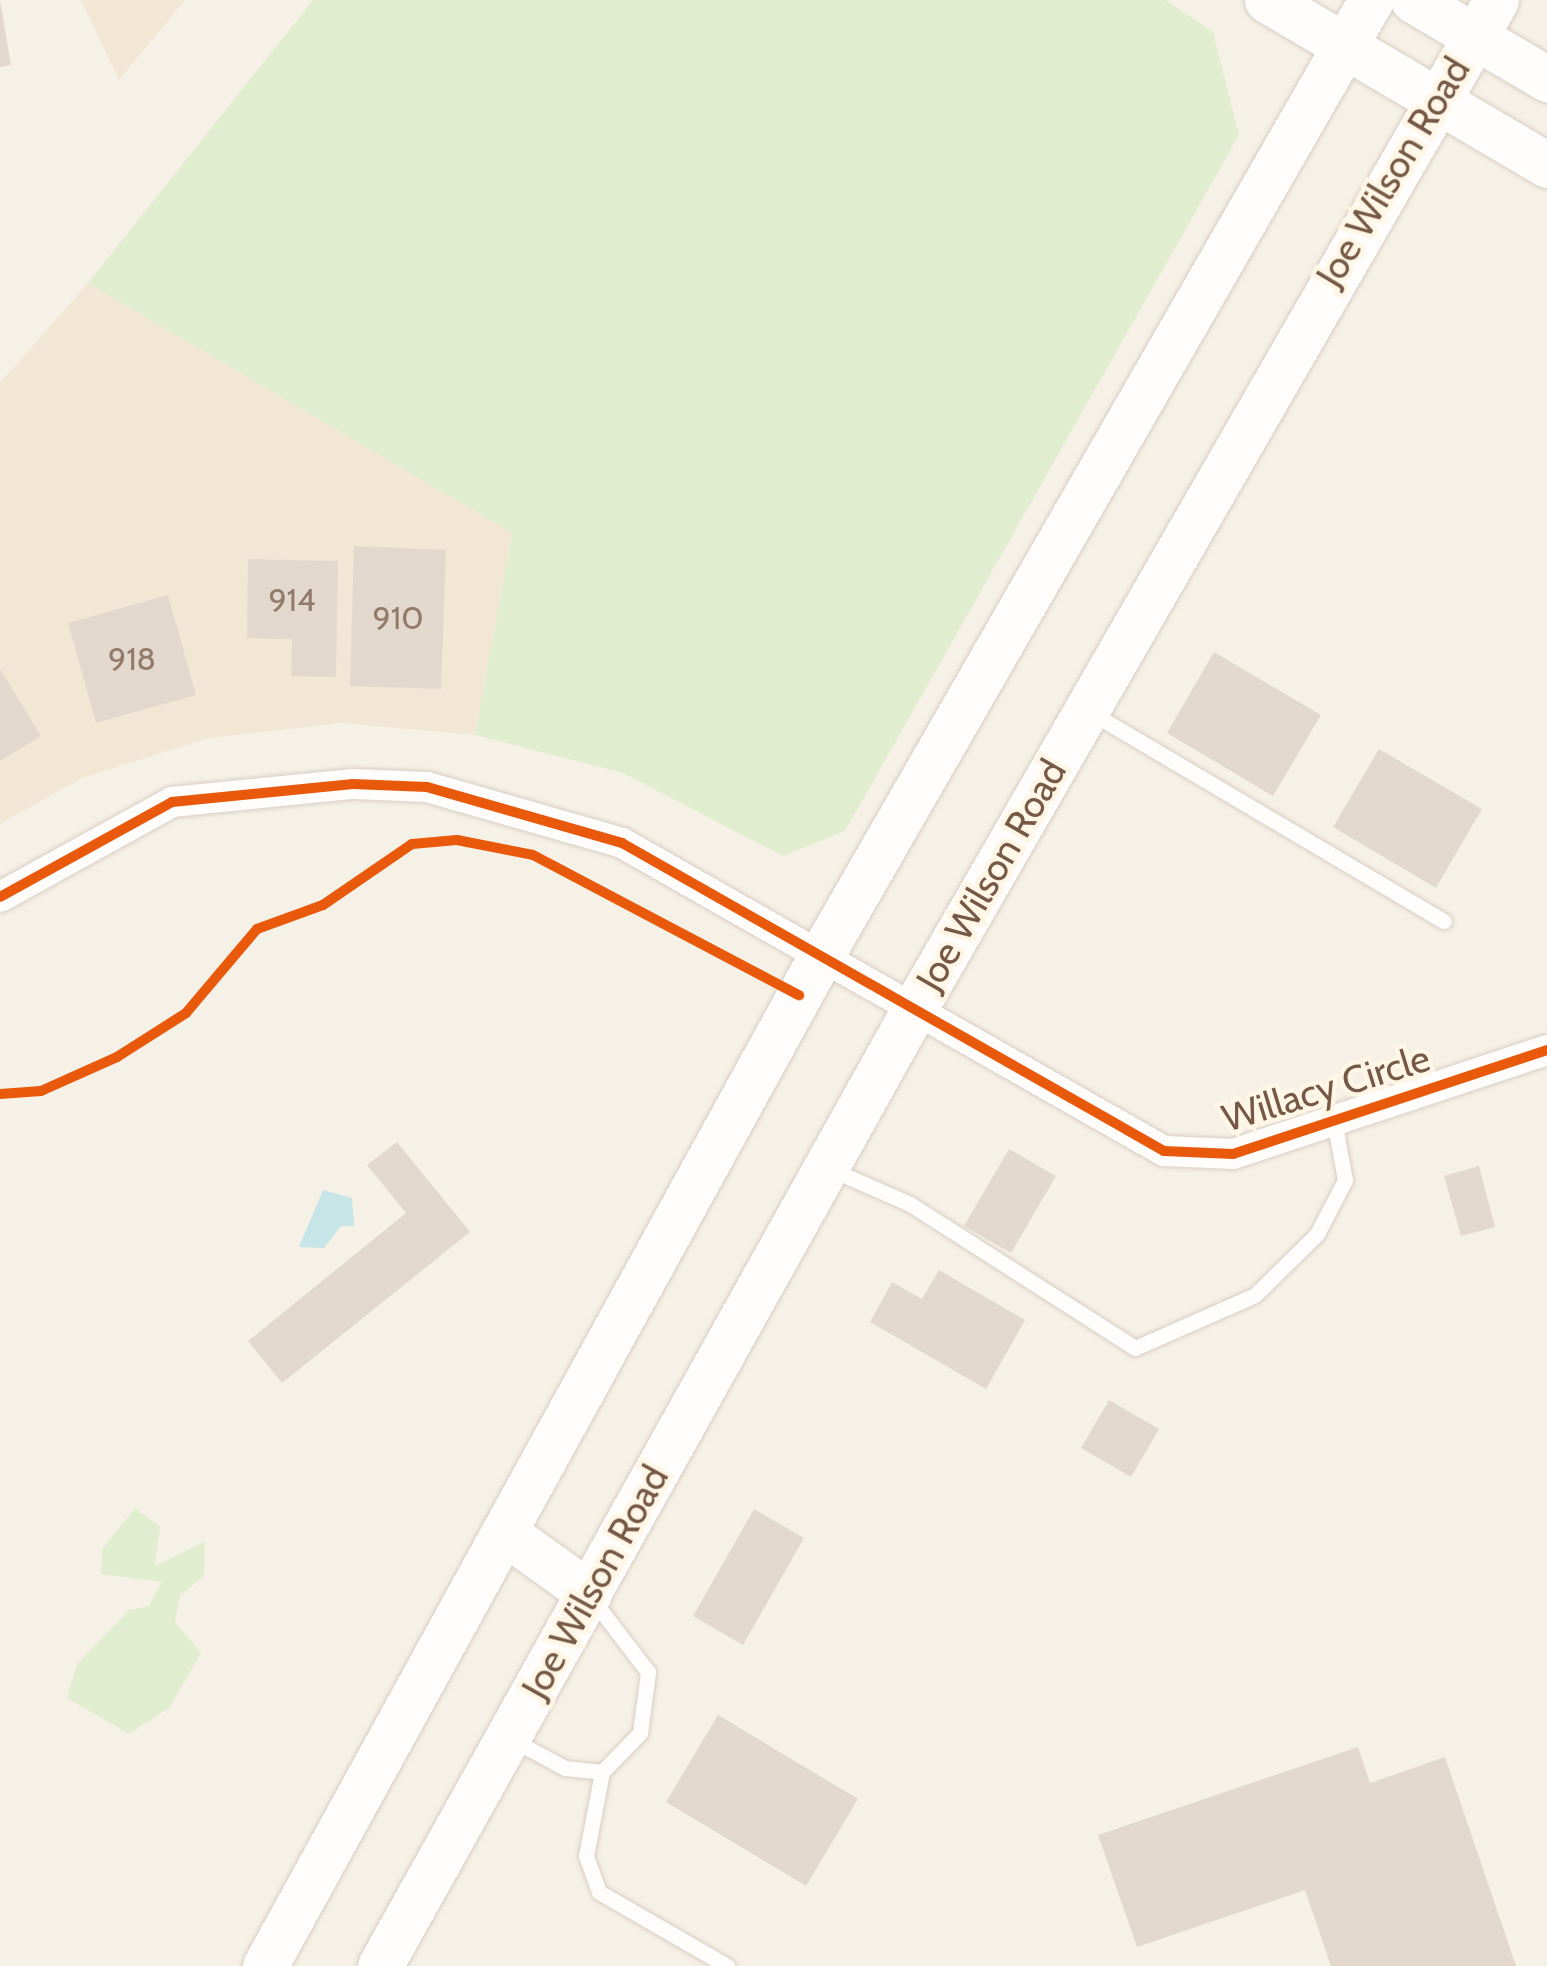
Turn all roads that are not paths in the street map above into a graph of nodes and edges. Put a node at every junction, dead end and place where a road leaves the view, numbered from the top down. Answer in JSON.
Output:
{"nodes":[{"id":1,"x":1267,"y":0,"type":"edge"},
{"id":2,"x":1371,"y":0,"type":"edge"},
{"id":3,"x":1413,"y":0,"type":"edge"},
{"id":4,"x":1496,"y":0,"type":"edge"},
{"id":5,"x":1474,"y":38,"type":"junction"},
{"id":6,"x":1342,"y":47,"type":"junction"},
{"id":7,"x":1547,"y":79,"type":"edge"},
{"id":8,"x":1435,"y":101,"type":"junction"},
{"id":9,"x":1547,"y":166,"type":"edge"},
{"id":10,"x":1086,"y":710,"type":"junction"},
{"id":11,"x":0,"y":897,"type":"edge"},
{"id":12,"x":1444,"y":921,"type":"dead end"},
{"id":13,"x":822,"y":954,"type":"junction"},
{"id":14,"x":916,"y":1006,"type":"junction"},
{"id":15,"x":1547,"y":1050,"type":"edge"},
{"id":16,"x":1334,"y":1120,"type":"junction"},
{"id":17,"x":826,"y":1167,"type":"junction"},
{"id":18,"x":504,"y":1532,"type":"junction"},
{"id":19,"x":589,"y":1593,"type":"junction"},
{"id":20,"x":508,"y":1737,"type":"junction"},
{"id":21,"x":602,"y":1772,"type":"junction"},
{"id":22,"x":265,"y":1966,"type":"edge"},
{"id":23,"x":380,"y":1966,"type":"edge"},
{"id":24,"x":726,"y":1966,"type":"edge"}],
"edges":[{"from":1,"to":6,"type":"main road"},
{"from":2,"to":6,"type":"main road"},
{"from":3,"to":5,"type":"main road"},
{"from":4,"to":5,"type":"main road","name":"Joe Wilson Road"},
{"from":5,"to":7,"type":"main road"},
{"from":5,"to":8,"type":"main road","name":"Joe Wilson Road"},
{"from":6,"to":8,"type":"main road"},
{"from":6,"to":13,"type":"main road"},
{"from":8,"to":9,"type":"main road"},
{"from":8,"to":10,"type":"main road","name":"Joe Wilson Road"},
{"from":10,"to":12,"type":"lane"},
{"from":10,"to":14,"type":"main road","name":"Joe Wilson Road"},
{"from":11,"to":13,"type":"street","name":"Willacy Circle"},
{"from":13,"to":14,"type":"street","name":"Willacy Circle"},
{"from":13,"to":18,"type":"main road"},
{"from":14,"to":16,"type":"street","name":"Willacy Circle"},
{"from":14,"to":17,"type":"main road","name":"Joe Wilson Road"},
{"from":15,"to":16,"type":"street","name":"Willacy Circle"},
{"from":16,"to":17,"type":"lane"},
{"from":17,"to":19,"type":"main road","name":"Joe Wilson Road"},
{"from":18,"to":19,"type":"main road"},
{"from":18,"to":22,"type":"main road"},
{"from":19,"to":20,"type":"main road","name":"Joe Wilson Road"},
{"from":19,"to":21,"type":"lane"},
{"from":20,"to":21,"type":"lane"},
{"from":20,"to":23,"type":"main road","name":"Joe Wilson Road"},
{"from":21,"to":24,"type":"lane"}]}
